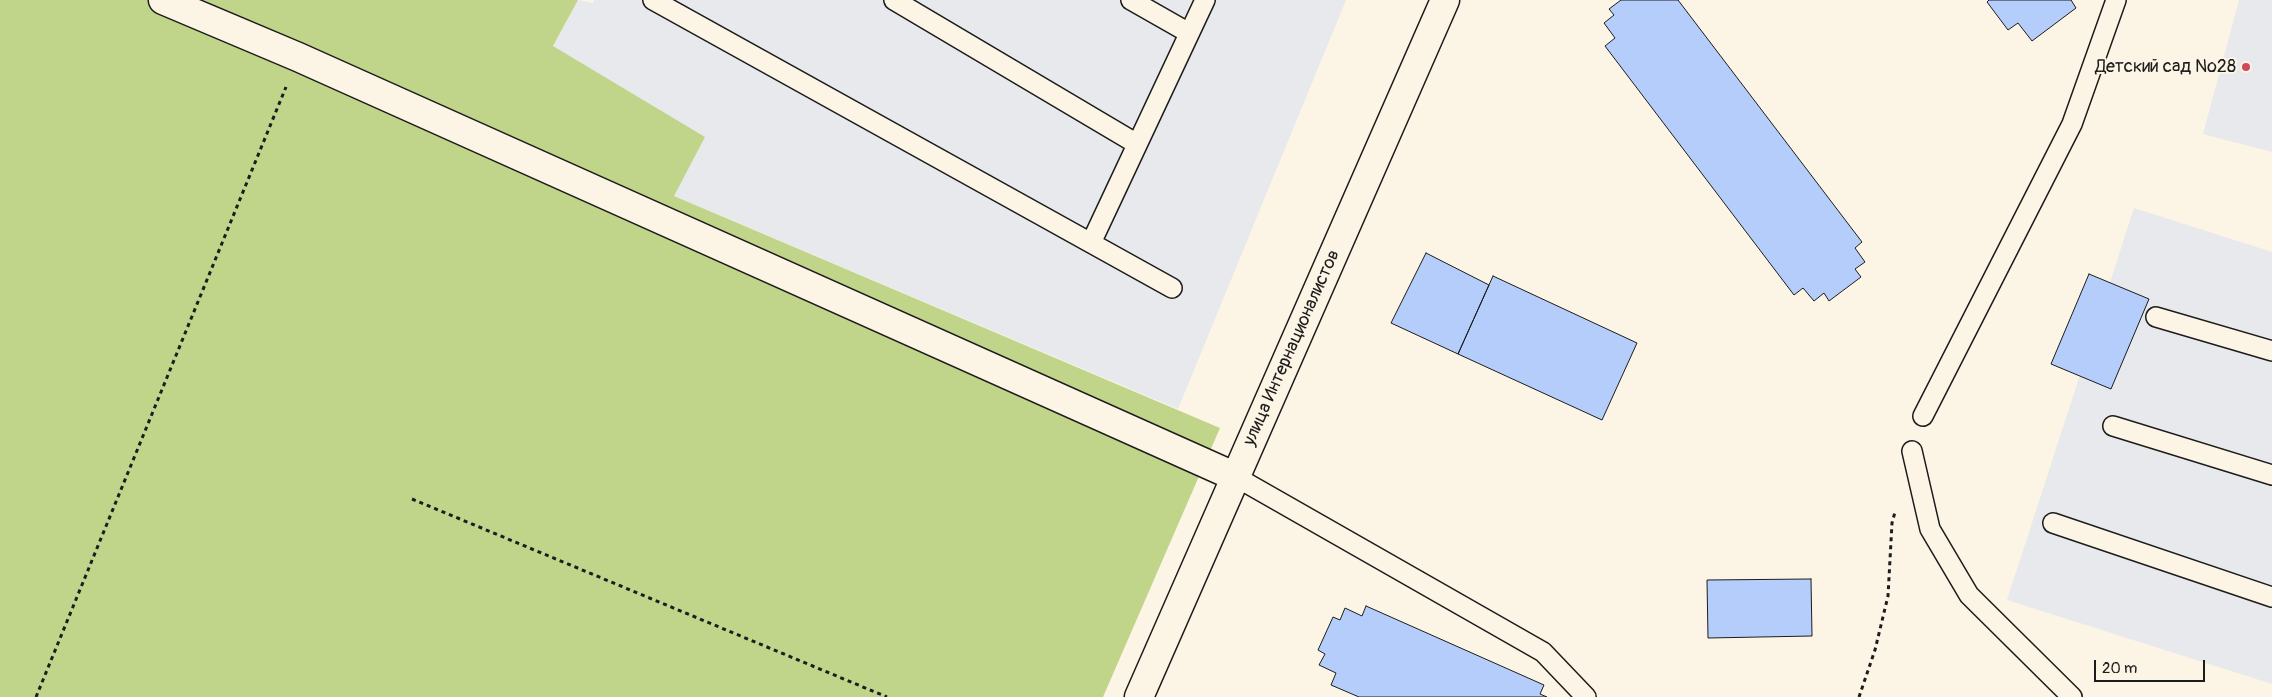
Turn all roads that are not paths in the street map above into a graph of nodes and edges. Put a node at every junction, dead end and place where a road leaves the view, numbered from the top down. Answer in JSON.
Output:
{"nodes":[{"id":1,"x":163,"y":0,"type":"edge"},
{"id":2,"x":653,"y":0,"type":"edge"},
{"id":3,"x":894,"y":0,"type":"edge"},
{"id":4,"x":1131,"y":0,"type":"edge"},
{"id":5,"x":1204,"y":0,"type":"edge"},
{"id":6,"x":1446,"y":0,"type":"edge"},
{"id":7,"x":2116,"y":0,"type":"edge"},
{"id":8,"x":1189,"y":33,"type":"junction"},
{"id":9,"x":1137,"y":144,"type":"junction"},
{"id":10,"x":1091,"y":243,"type":"junction"},
{"id":11,"x":1172,"y":288,"type":"dead end"},
{"id":12,"x":2156,"y":317,"type":"dead end"},
{"id":13,"x":2272,"y":350,"type":"edge"},
{"id":14,"x":1923,"y":416,"type":"dead end"},
{"id":15,"x":2112,"y":426,"type":"dead end"},
{"id":16,"x":1912,"y":451,"type":"dead end"},
{"id":17,"x":2272,"y":475,"type":"edge"},
{"id":18,"x":1236,"y":476,"type":"junction"},
{"id":19,"x":2053,"y":523,"type":"dead end"},
{"id":20,"x":2272,"y":597,"type":"edge"},
{"id":21,"x":1139,"y":697,"type":"edge"},
{"id":22,"x":1586,"y":697,"type":"edge"},
{"id":23,"x":2072,"y":697,"type":"edge"}],
"edges":[{"from":1,"to":18,"type":"street"},
{"from":2,"to":10,"type":"lane"},
{"from":3,"to":9,"type":"lane"},
{"from":4,"to":8,"type":"lane"},
{"from":5,"to":8,"type":"lane"},
{"from":6,"to":18,"type":"street","name":"улица Интернационалистов"},
{"from":7,"to":14,"type":"lane"},
{"from":8,"to":9,"type":"lane"},
{"from":9,"to":10,"type":"lane"},
{"from":10,"to":11,"type":"lane"},
{"from":12,"to":13,"type":"lane"},
{"from":15,"to":17,"type":"lane"},
{"from":16,"to":23,"type":"lane"},
{"from":18,"to":21,"type":"street","name":"улица Интернационалистов"},
{"from":18,"to":22,"type":"lane"},
{"from":19,"to":20,"type":"lane"}]}
